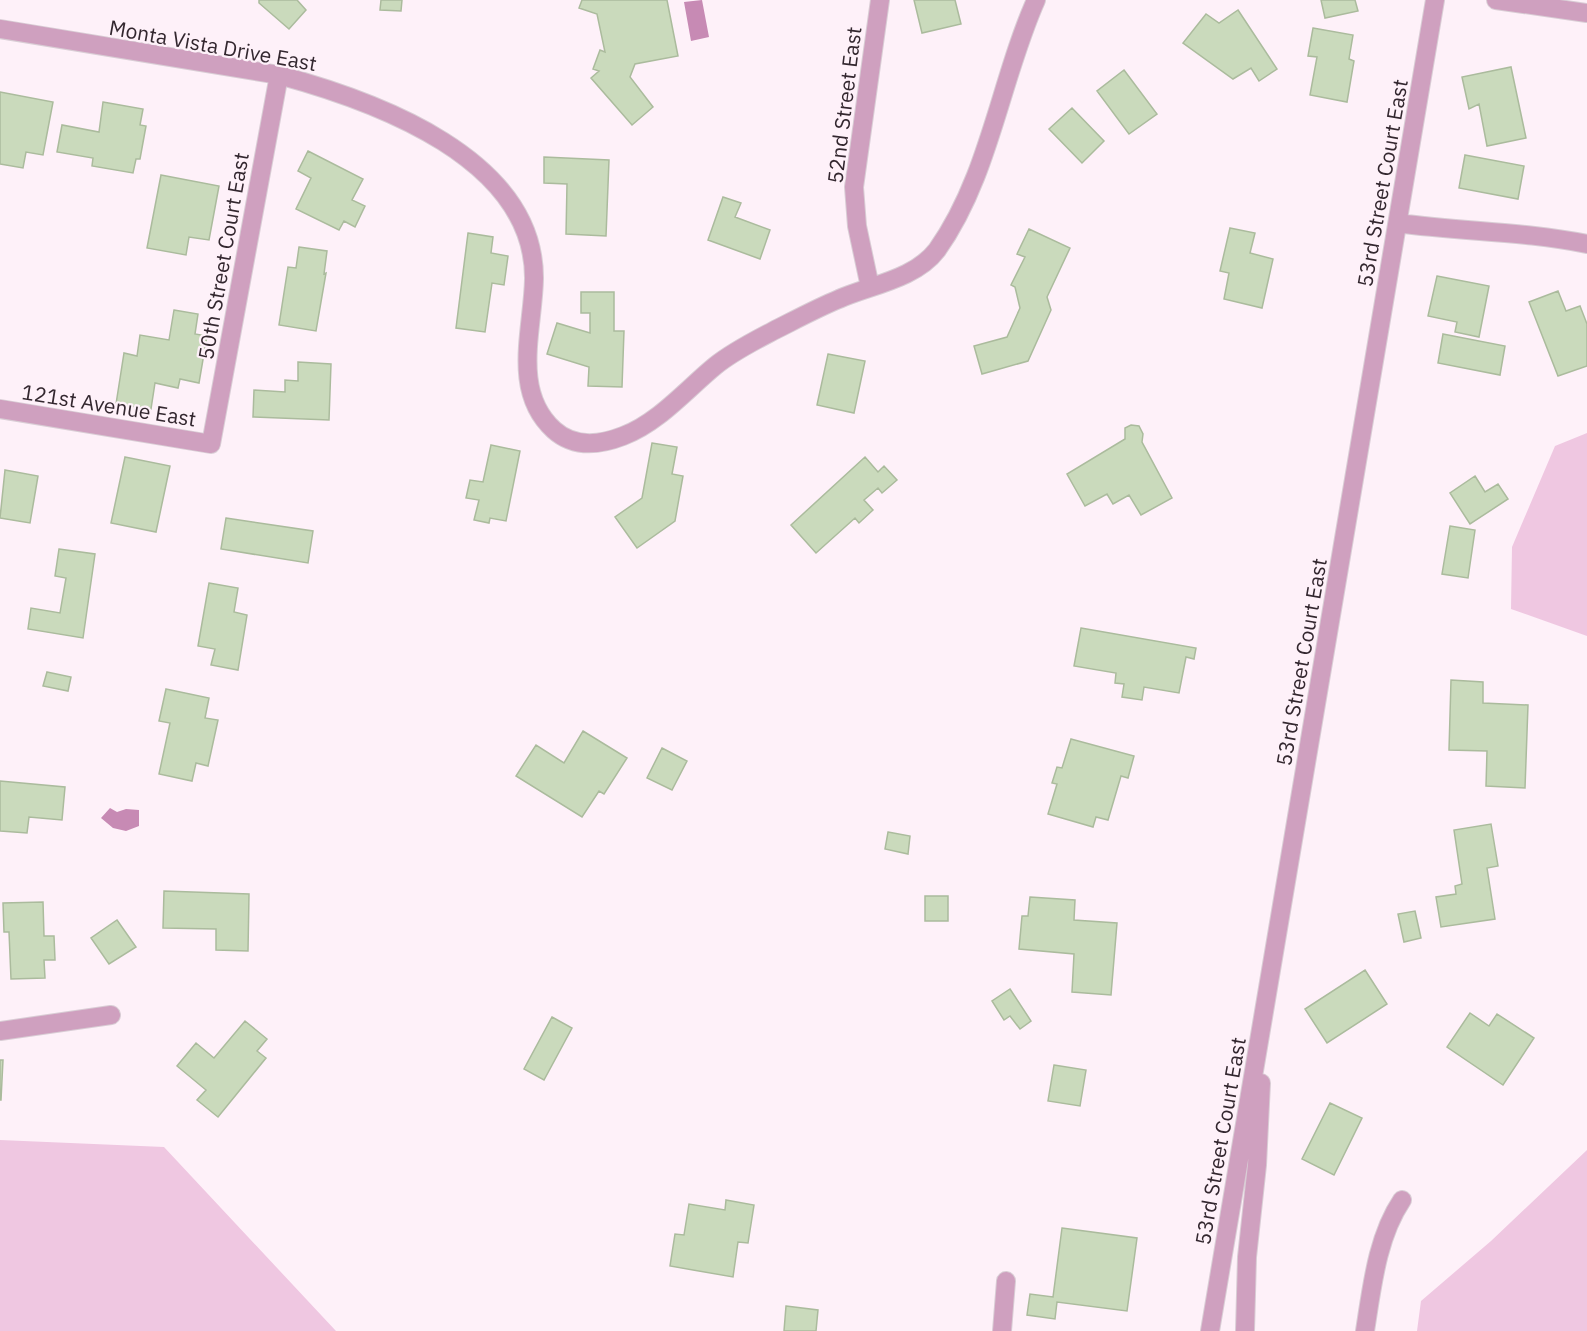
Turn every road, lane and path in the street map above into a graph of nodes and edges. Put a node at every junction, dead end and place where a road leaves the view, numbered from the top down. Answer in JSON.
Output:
{"nodes":[{"id":1,"x":880,"y":0,"type":"edge"},
{"id":2,"x":1036,"y":0,"type":"edge"},
{"id":3,"x":1435,"y":0,"type":"edge"},
{"id":4,"x":1496,"y":0,"type":"edge"},
{"id":5,"x":1587,"y":14,"type":"edge"},
{"id":6,"x":0,"y":29,"type":"edge"},
{"id":7,"x":279,"y":75,"type":"junction"},
{"id":8,"x":1398,"y":223,"type":"junction"},
{"id":9,"x":1587,"y":244,"type":"edge"},
{"id":10,"x":870,"y":287,"type":"junction"},
{"id":11,"x":0,"y":409,"type":"edge"},
{"id":12,"x":212,"y":444,"type":"joint"},
{"id":13,"x":111,"y":1015,"type":"dead end"},
{"id":14,"x":0,"y":1031,"type":"edge"},
{"id":15,"x":1256,"y":1061,"type":"junction"},
{"id":16,"x":1402,"y":1200,"type":"dead end"},
{"id":17,"x":1006,"y":1281,"type":"dead end"},
{"id":18,"x":1002,"y":1331,"type":"edge"},
{"id":19,"x":1210,"y":1331,"type":"edge"},
{"id":20,"x":1245,"y":1331,"type":"edge"},
{"id":21,"x":1365,"y":1331,"type":"edge"}],
"edges":[{"from":1,"to":10,"type":"street","name":"52nd Street East"},
{"from":2,"to":10,"type":"street","name":"Monta Vista Drive East"},
{"from":3,"to":8,"type":"street","name":"53rd Street Court East"},
{"from":4,"to":5,"type":"street"},
{"from":6,"to":7,"type":"street","name":"Monta Vista Drive East"},
{"from":7,"to":10,"type":"street","name":"Monta Vista Drive East"},
{"from":7,"to":12,"type":"street","name":"50th Street Court East"},
{"from":8,"to":9,"type":"street"},
{"from":8,"to":15,"type":"street","name":"53rd Street Court East"},
{"from":11,"to":12,"type":"street","name":"121st Avenue East"},
{"from":13,"to":14,"type":"street"},
{"from":15,"to":19,"type":"street","name":"53rd Street Court East"},
{"from":15,"to":20,"type":"street"},
{"from":16,"to":21,"type":"street"},
{"from":17,"to":18,"type":"street"}]}
